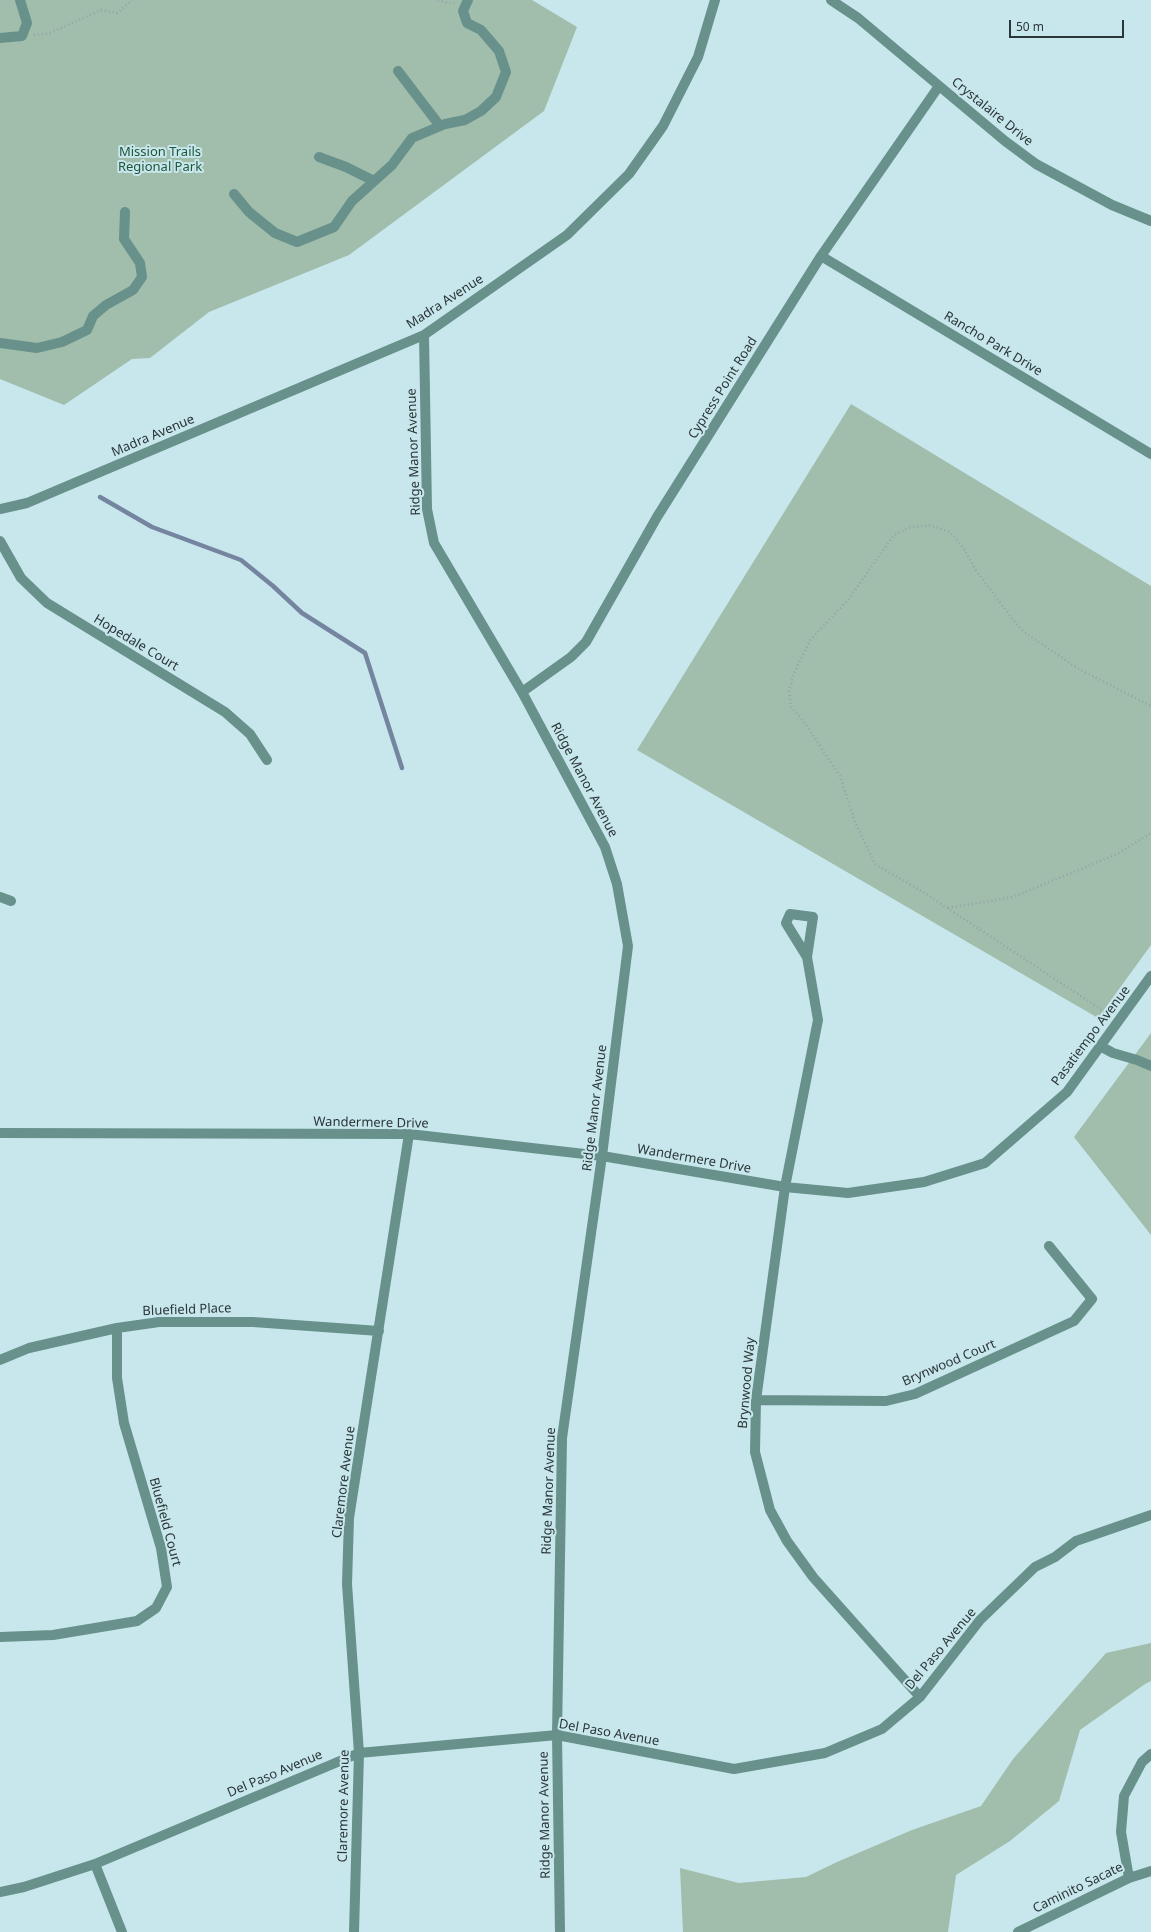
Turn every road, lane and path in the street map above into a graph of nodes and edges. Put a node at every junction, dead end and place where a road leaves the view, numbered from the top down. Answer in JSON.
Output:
{"nodes":[{"id":1,"x":20,"y":0,"type":"edge"},
{"id":2,"x":132,"y":0,"type":"edge"},
{"id":3,"x":468,"y":0,"type":"edge"},
{"id":4,"x":715,"y":0,"type":"edge"},
{"id":5,"x":831,"y":0,"type":"edge"},
{"id":6,"x":50,"y":33,"type":"dead end"},
{"id":7,"x":0,"y":38,"type":"edge"},
{"id":8,"x":398,"y":71,"type":"dead end"},
{"id":9,"x":939,"y":86,"type":"junction"},
{"id":10,"x":440,"y":126,"type":"junction"},
{"id":11,"x":319,"y":157,"type":"dead end"},
{"id":12,"x":374,"y":181,"type":"junction"},
{"id":13,"x":234,"y":194,"type":"dead end"},
{"id":14,"x":125,"y":212,"type":"dead end"},
{"id":15,"x":1151,"y":221,"type":"edge"},
{"id":16,"x":821,"y":256,"type":"junction"},
{"id":17,"x":424,"y":335,"type":"junction"},
{"id":18,"x":0,"y":343,"type":"edge"},
{"id":19,"x":1151,"y":454,"type":"edge"},
{"id":20,"x":0,"y":509,"type":"edge"},
{"id":21,"x":0,"y":541,"type":"edge"},
{"id":22,"x":522,"y":692,"type":"junction"},
{"id":23,"x":1151,"y":706,"type":"edge"},
{"id":24,"x":266,"y":760,"type":"dead end"},
{"id":25,"x":1151,"y":833,"type":"edge"},
{"id":26,"x":0,"y":897,"type":"edge"},
{"id":27,"x":11,"y":901,"type":"dead end"},
{"id":28,"x":947,"y":908,"type":"junction"},
{"id":29,"x":807,"y":957,"type":"dead end"},
{"id":30,"x":1151,"y":976,"type":"edge"},
{"id":31,"x":1118,"y":1022,"type":"junction"},
{"id":32,"x":1100,"y":1046,"type":"junction"},
{"id":33,"x":1151,"y":1066,"type":"edge"},
{"id":34,"x":0,"y":1133,"type":"edge"},
{"id":35,"x":409,"y":1134,"type":"junction"},
{"id":36,"x":602,"y":1156,"type":"junction"},
{"id":37,"x":785,"y":1187,"type":"junction"},
{"id":38,"x":1049,"y":1246,"type":"dead end"},
{"id":39,"x":117,"y":1328,"type":"junction"},
{"id":40,"x":379,"y":1331,"type":"junction"},
{"id":41,"x":0,"y":1360,"type":"edge"},
{"id":42,"x":756,"y":1400,"type":"junction"},
{"id":43,"x":1151,"y":1515,"type":"edge"},
{"id":44,"x":0,"y":1637,"type":"edge"},
{"id":45,"x":920,"y":1697,"type":"junction"},
{"id":46,"x":557,"y":1735,"type":"junction"},
{"id":47,"x":359,"y":1753,"type":"junction"},
{"id":48,"x":1151,"y":1754,"type":"edge"},
{"id":49,"x":94,"y":1864,"type":"junction"},
{"id":50,"x":1151,"y":1871,"type":"edge"},
{"id":51,"x":1129,"y":1878,"type":"junction"},
{"id":52,"x":0,"y":1892,"type":"edge"},
{"id":53,"x":122,"y":1932,"type":"edge"},
{"id":54,"x":354,"y":1932,"type":"edge"},
{"id":55,"x":560,"y":1932,"type":"edge"},
{"id":56,"x":1018,"y":1932,"type":"edge"}],
"edges":[{"from":1,"to":7,"type":"street"},
{"from":2,"to":6,"type":"path"},
{"from":3,"to":10,"type":"street"},
{"from":4,"to":17,"type":"street","name":"Madra Avenue"},
{"from":5,"to":9,"type":"street","name":"Crystalaire Drive"},
{"from":8,"to":10,"type":"street"},
{"from":9,"to":15,"type":"street","name":"Crystalaire Drive"},
{"from":9,"to":16,"type":"street","name":"Cypress Point Road"},
{"from":10,"to":12,"type":"street"},
{"from":11,"to":12,"type":"street"},
{"from":12,"to":13,"type":"street"},
{"from":14,"to":18,"type":"street"},
{"from":16,"to":19,"type":"street","name":"Rancho Park Drive"},
{"from":16,"to":22,"type":"street","name":"Cypress Point Road"},
{"from":17,"to":20,"type":"street","name":"Madra Avenue"},
{"from":17,"to":22,"type":"street","name":"Ridge Manor Avenue"},
{"from":21,"to":24,"type":"street","name":"Hopedale Court"},
{"from":22,"to":36,"type":"street","name":"Ridge Manor Avenue"},
{"from":23,"to":28,"type":"path"},
{"from":25,"to":28,"type":"path"},
{"from":26,"to":27,"type":"street"},
{"from":28,"to":31,"type":"path"},
{"from":29,"to":37,"type":"street","name":"Brynwood Way"},
{"from":30,"to":31,"type":"street","name":"Pasatiempo Avenue"},
{"from":31,"to":32,"type":"street","name":"Pasatiempo Avenue"},
{"from":32,"to":33,"type":"street"},
{"from":32,"to":37,"type":"street","name":"Pasatiempo Avenue"},
{"from":34,"to":35,"type":"street","name":"Wandermere Drive"},
{"from":35,"to":36,"type":"street","name":"Wandermere Drive"},
{"from":35,"to":40,"type":"street","name":"Claremore Avenue"},
{"from":36,"to":37,"type":"street","name":"Wandermere Drive"},
{"from":36,"to":46,"type":"street","name":"Ridge Manor Avenue"},
{"from":37,"to":42,"type":"street","name":"Brynwood Way"},
{"from":38,"to":42,"type":"street","name":"Brynwood Court"},
{"from":39,"to":40,"type":"street","name":"Bluefield Place"},
{"from":39,"to":41,"type":"street","name":"Bluefield Place"},
{"from":39,"to":44,"type":"street","name":"Bluefield Court"},
{"from":40,"to":47,"type":"street","name":"Claremore Avenue"},
{"from":42,"to":45,"type":"street","name":"Brynwood Way"},
{"from":43,"to":45,"type":"street","name":"Del Paso Avenue"},
{"from":45,"to":46,"type":"street","name":"Del Paso Avenue"},
{"from":46,"to":47,"type":"street","name":"Del Paso Avenue"},
{"from":46,"to":55,"type":"street","name":"Ridge Manor Avenue"},
{"from":47,"to":49,"type":"street","name":"Del Paso Avenue"},
{"from":47,"to":54,"type":"street","name":"Claremore Avenue"},
{"from":48,"to":51,"type":"street"},
{"from":49,"to":52,"type":"street","name":"Del Paso Avenue"},
{"from":49,"to":53,"type":"street"},
{"from":50,"to":51,"type":"street","name":"Caminito Sacate"},
{"from":51,"to":56,"type":"street","name":"Caminito Sacate"}]}
